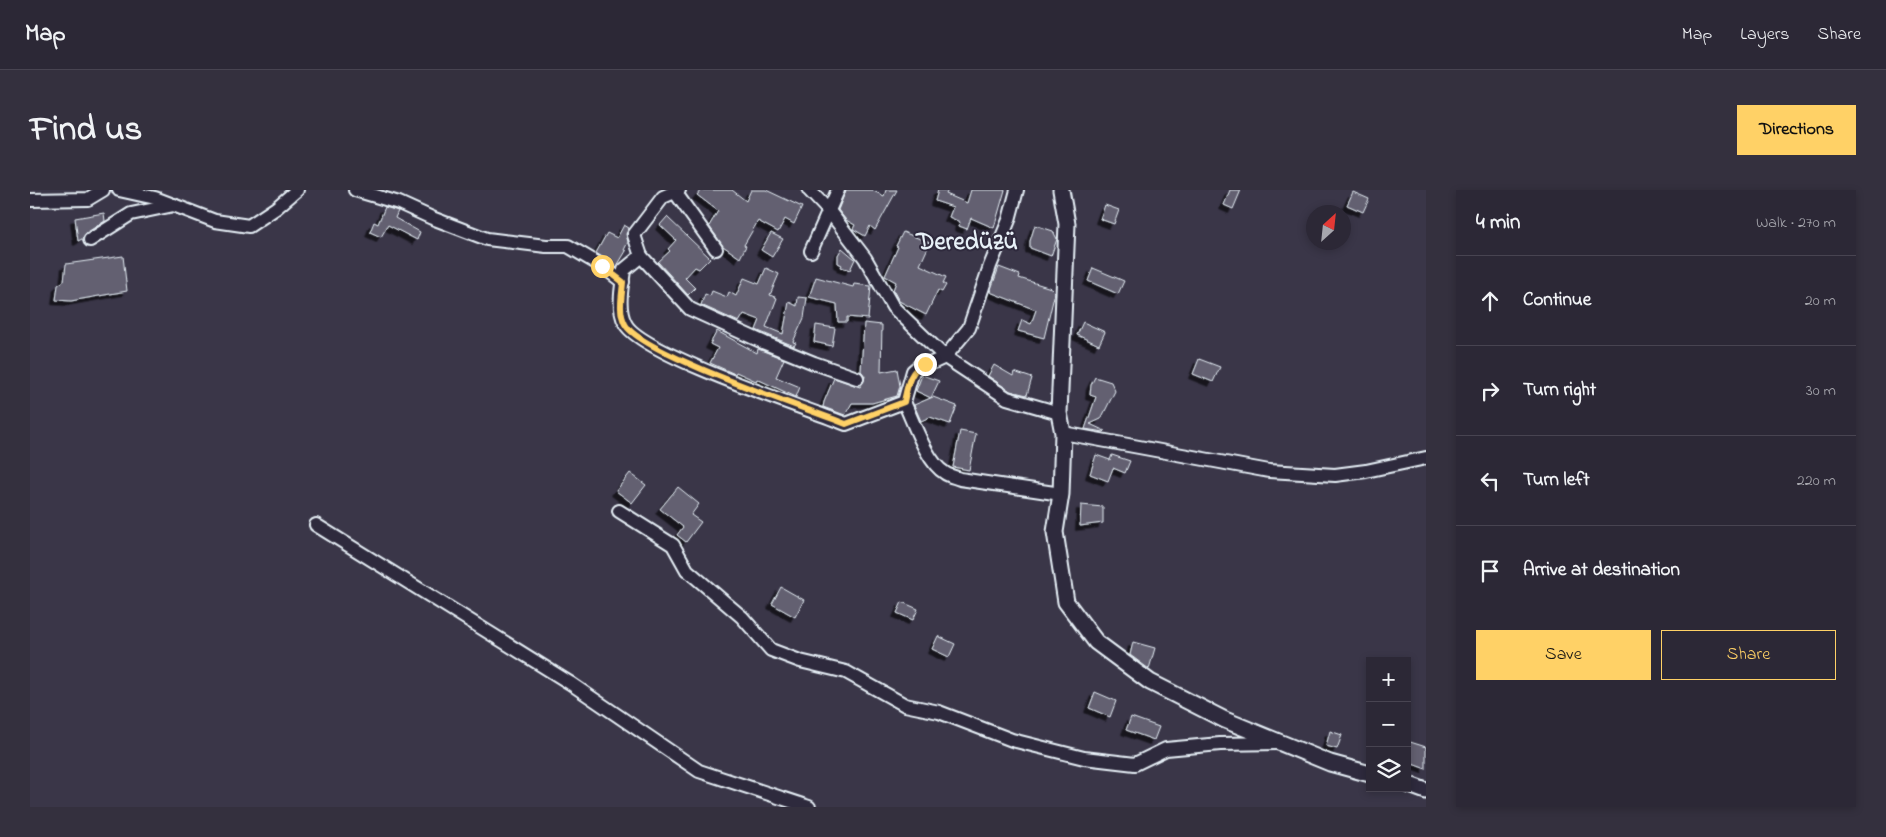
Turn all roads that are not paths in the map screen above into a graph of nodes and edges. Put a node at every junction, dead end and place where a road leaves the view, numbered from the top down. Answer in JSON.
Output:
{"nodes":[{"id":1,"x":103,"y":190,"type":"edge"},
{"id":2,"x":119,"y":190,"type":"edge"},
{"id":3,"x":297,"y":190,"type":"edge"},
{"id":4,"x":355,"y":190,"type":"edge"},
{"id":5,"x":809,"y":190,"type":"edge"},
{"id":6,"x":838,"y":190,"type":"edge"},
{"id":7,"x":1017,"y":190,"type":"edge"},
{"id":8,"x":1061,"y":190,"type":"edge"},
{"id":9,"x":677,"y":191,"type":"edge"},
{"id":10,"x":30,"y":200,"type":"edge"},
{"id":11,"x":174,"y":205,"type":"junction"},
{"id":12,"x":829,"y":211,"type":"junction"},
{"id":13,"x":90,"y":240,"type":"dead end"},
{"id":14,"x":716,"y":249,"type":"dead end"},
{"id":15,"x":811,"y":251,"type":"dead end"},
{"id":16,"x":641,"y":256,"type":"junction"},
{"id":17,"x":623,"y":282,"type":"junction"},
{"id":18,"x":945,"y":357,"type":"junction"},
{"id":19,"x":857,"y":378,"type":"dead end"},
{"id":20,"x":904,"y":402,"type":"junction"},
{"id":21,"x":1059,"y":413,"type":"junction"},
{"id":22,"x":1063,"y":433,"type":"junction"},
{"id":23,"x":1426,"y":458,"type":"edge"},
{"id":24,"x":1061,"y":494,"type":"junction"},
{"id":25,"x":619,"y":511,"type":"dead end"},
{"id":26,"x":316,"y":525,"type":"dead end"},
{"id":27,"x":1278,"y":743,"type":"junction"},
{"id":28,"x":1366,"y":773,"type":"edge"},
{"id":29,"x":1411,"y":785,"type":"edge"},
{"id":30,"x":1426,"y":791,"type":"edge"},
{"id":31,"x":809,"y":807,"type":"edge"}],
"edges":[{"from":1,"to":10,"type":"street"},
{"from":2,"to":11,"type":"street"},
{"from":3,"to":11,"type":"street"},
{"from":4,"to":17,"type":"street"},
{"from":5,"to":12,"type":"street"},
{"from":6,"to":12,"type":"street"},
{"from":7,"to":18,"type":"street"},
{"from":8,"to":21,"type":"street"},
{"from":9,"to":14,"type":"street"},
{"from":9,"to":16,"type":"street"},
{"from":11,"to":13,"type":"street"},
{"from":12,"to":15,"type":"street"},
{"from":12,"to":18,"type":"street"},
{"from":16,"to":17,"type":"street"},
{"from":16,"to":19,"type":"street"},
{"from":17,"to":20,"type":"street"},
{"from":18,"to":20,"type":"street"},
{"from":18,"to":21,"type":"street"},
{"from":20,"to":24,"type":"street"},
{"from":21,"to":22,"type":"street"},
{"from":22,"to":23,"type":"street"},
{"from":22,"to":24,"type":"street"},
{"from":24,"to":27,"type":"street"},
{"from":25,"to":27,"type":"street"},
{"from":26,"to":31,"type":"street"},
{"from":27,"to":28,"type":"street"},
{"from":29,"to":30,"type":"street"}]}
